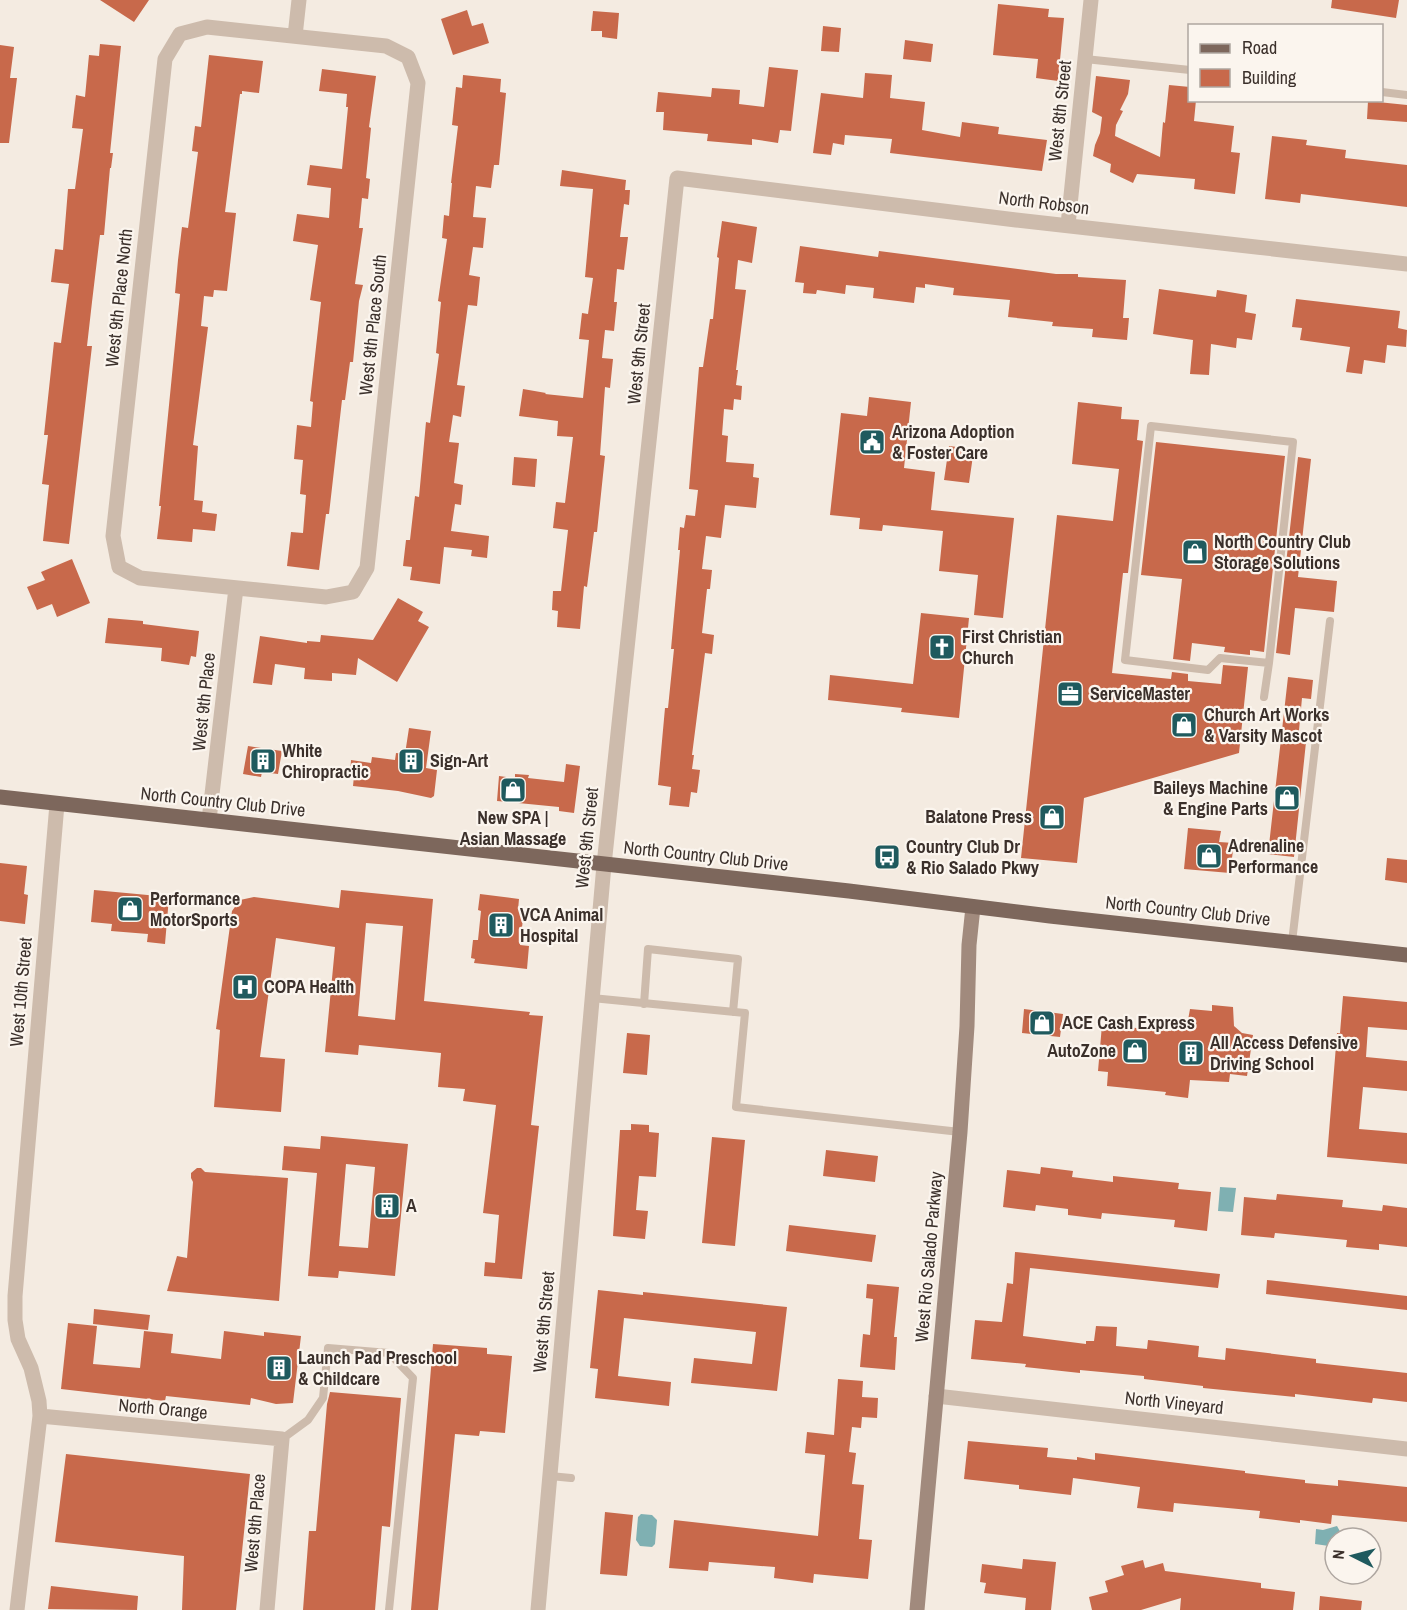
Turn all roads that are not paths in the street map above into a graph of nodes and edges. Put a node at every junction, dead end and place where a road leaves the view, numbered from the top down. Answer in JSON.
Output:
{"nodes":[{"id":1,"x":299,"y":0,"type":"edge"},
{"id":2,"x":1091,"y":0,"type":"edge"},
{"id":3,"x":295,"y":36,"type":"junction"},
{"id":4,"x":1085,"y":59,"type":"junction"},
{"id":5,"x":1188,"y":70,"type":"edge"},
{"id":6,"x":1383,"y":92,"type":"edge"},
{"id":7,"x":1407,"y":95,"type":"edge"},
{"id":8,"x":677,"y":178,"type":"joint"},
{"id":9,"x":1068,"y":225,"type":"junction"},
{"id":10,"x":1407,"y":264,"type":"edge"},
{"id":11,"x":236,"y":588,"type":"junction"},
{"id":12,"x":1329,"y":621,"type":"dead end"},
{"id":13,"x":1269,"y":663,"type":"junction"},
{"id":14,"x":1264,"y":697,"type":"dead end"},
{"id":15,"x":0,"y":797,"type":"edge"},
{"id":16,"x":57,"y":804,"type":"junction"},
{"id":17,"x":209,"y":820,"type":"junction"},
{"id":18,"x":604,"y":865,"type":"junction"},
{"id":19,"x":974,"y":907,"type":"junction"},
{"id":20,"x":1292,"y":942,"type":"junction"},
{"id":21,"x":1407,"y":954,"type":"edge"},
{"id":22,"x":592,"y":998,"type":"junction"},
{"id":23,"x":644,"y":1004,"type":"junction"},
{"id":24,"x":733,"y":1012,"type":"junction"},
{"id":25,"x":960,"y":1132,"type":"junction"},
{"id":26,"x":936,"y":1396,"type":"junction"},
{"id":27,"x":40,"y":1416,"type":"junction"},
{"id":28,"x":282,"y":1439,"type":"junction"},
{"id":29,"x":1407,"y":1449,"type":"edge"},
{"id":30,"x":550,"y":1476,"type":"junction"},
{"id":31,"x":572,"y":1478,"type":"dead end"},
{"id":32,"x":17,"y":1610,"type":"edge"},
{"id":33,"x":267,"y":1610,"type":"edge"},
{"id":34,"x":389,"y":1610,"type":"edge"},
{"id":35,"x":538,"y":1610,"type":"edge"},
{"id":36,"x":917,"y":1610,"type":"edge"}],
"edges":[{"from":1,"to":3,"type":"street"},
{"from":2,"to":4,"type":"street","name":"West 8th Street"},
{"from":3,"to":11,"type":"street","name":"West 9th Place South"},
{"from":3,"to":11,"type":"street","name":"West 9th Place North"},
{"from":4,"to":5,"type":"lane"},
{"from":4,"to":9,"type":"street","name":"West 8th Street"},
{"from":6,"to":7,"type":"lane"},
{"from":8,"to":9,"type":"street","name":"North Robson"},
{"from":8,"to":18,"type":"street","name":"West 9th Street"},
{"from":9,"to":10,"type":"street","name":"North Robson"},
{"from":11,"to":17,"type":"street","name":"West 9th Place"},
{"from":12,"to":20,"type":"lane"},
{"from":13,"to":13,"type":"lane"},
{"from":13,"to":14,"type":"lane"},
{"from":15,"to":16,"type":"main road","name":"North Country Club Drive"},
{"from":16,"to":17,"type":"main road","name":"North Country Club Drive"},
{"from":16,"to":27,"type":"street","name":"West 10th Street"},
{"from":17,"to":18,"type":"main road","name":"North Country Club Drive"},
{"from":18,"to":19,"type":"main road","name":"North Country Club Drive"},
{"from":18,"to":22,"type":"street","name":"West 9th Street"},
{"from":19,"to":20,"type":"main road","name":"North Country Club Drive"},
{"from":19,"to":25,"type":"main road","name":"West Rio Salado Parkway"},
{"from":20,"to":21,"type":"main road","name":"North Country Club Drive"},
{"from":22,"to":23,"type":"lane"},
{"from":22,"to":30,"type":"street","name":"West 9th Street"},
{"from":23,"to":24,"type":"lane"},
{"from":23,"to":24,"type":"lane"},
{"from":24,"to":25,"type":"lane"},
{"from":25,"to":26,"type":"main road","name":"West Rio Salado Parkway"},
{"from":26,"to":29,"type":"street","name":"North Vineyard"},
{"from":26,"to":36,"type":"main road","name":"West Rio Salado Parkway"},
{"from":27,"to":28,"type":"street","name":"North Orange"},
{"from":27,"to":32,"type":"street","name":"West 10th Street"},
{"from":28,"to":33,"type":"street","name":"West 9th Place"},
{"from":28,"to":34,"type":"lane"},
{"from":30,"to":31,"type":"lane"},
{"from":30,"to":35,"type":"street","name":"West 9th Street"}]}
